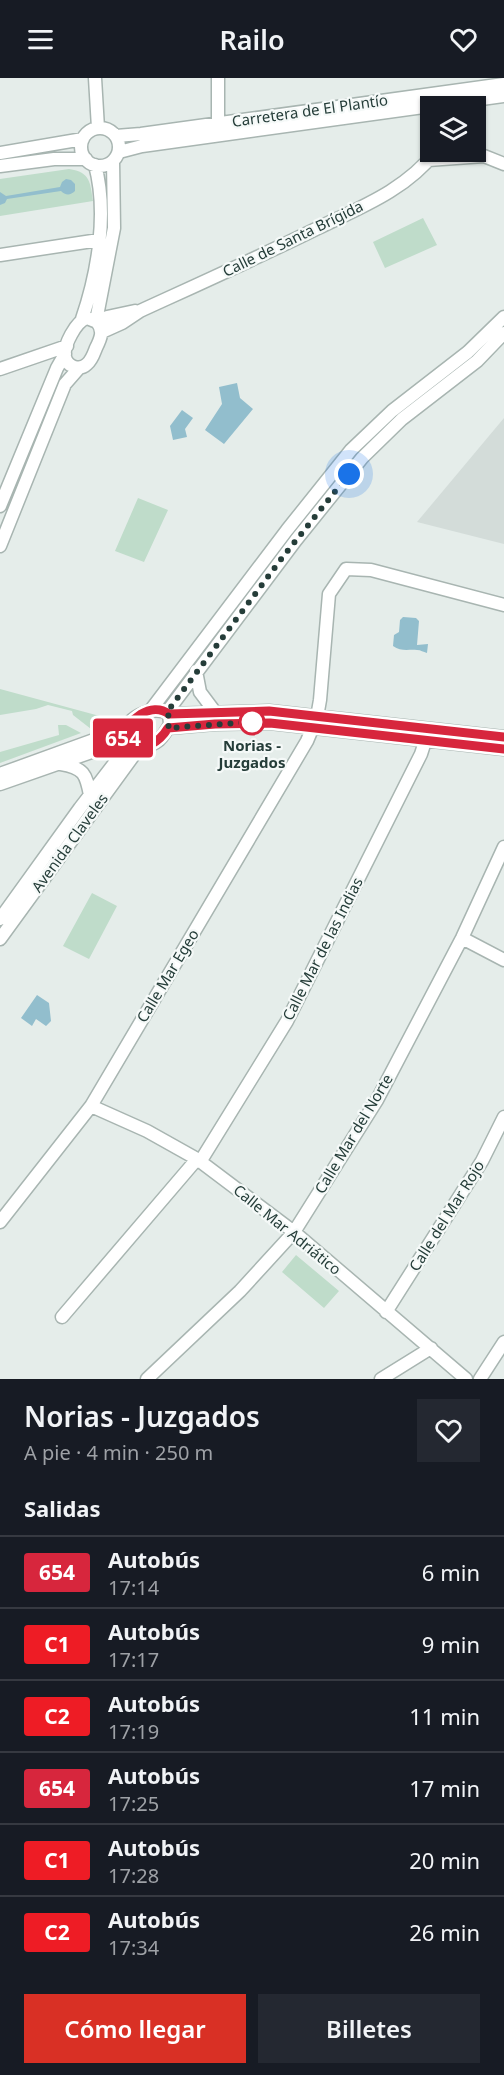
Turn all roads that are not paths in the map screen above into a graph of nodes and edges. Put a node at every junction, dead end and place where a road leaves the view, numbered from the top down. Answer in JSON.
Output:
{"nodes":[{"id":1,"x":95,"y":78,"type":"edge"},
{"id":2,"x":218,"y":78,"type":"edge"},
{"id":3,"x":504,"y":84,"type":"edge"},
{"id":4,"x":504,"y":96,"type":"edge"},
{"id":5,"x":486,"y":101,"type":"edge"},
{"id":6,"x":420,"y":110,"type":"edge"},
{"id":7,"x":218,"y":124,"type":"junction"},
{"id":8,"x":98,"y":128,"type":"junction"},
{"id":9,"x":116,"y":136,"type":"junction"},
{"id":10,"x":83,"y":139,"type":"junction"},
{"id":11,"x":0,"y":153,"type":"edge"},
{"id":12,"x":116,"y":157,"type":"junction"},
{"id":13,"x":486,"y":157,"type":"edge"},
{"id":14,"x":90,"y":162,"type":"junction"},
{"id":15,"x":426,"y":162,"type":"edge"},
{"id":16,"x":504,"y":164,"type":"edge"},
{"id":17,"x":0,"y":166,"type":"edge"},
{"id":18,"x":99,"y":240,"type":"junction"},
{"id":19,"x":0,"y":255,"type":"edge"},
{"id":20,"x":101,"y":294,"type":"junction"},
{"id":21,"x":134,"y":311,"type":"junction"},
{"id":22,"x":504,"y":317,"type":"edge"},
{"id":23,"x":82,"y":319,"type":"junction"},
{"id":24,"x":98,"y":325,"type":"junction"},
{"id":25,"x":504,"y":333,"type":"edge"},
{"id":26,"x":66,"y":350,"type":"junction"},
{"id":27,"x":79,"y":368,"type":"junction"},
{"id":28,"x":0,"y":369,"type":"edge"},
{"id":29,"x":15,"y":469,"type":"junction"},
{"id":30,"x":0,"y":471,"type":"edge"},
{"id":31,"x":0,"y":506,"type":"edge"},
{"id":32,"x":0,"y":546,"type":"edge"},
{"id":33,"x":504,"y":605,"type":"edge"},
{"id":34,"x":196,"y":670,"type":"junction"},
{"id":35,"x":150,"y":711,"type":"junction"},
{"id":36,"x":215,"y":712,"type":"junction"},
{"id":37,"x":168,"y":713,"type":"junction"},
{"id":38,"x":315,"y":722,"type":"junction"},
{"id":39,"x":127,"y":728,"type":"junction"},
{"id":40,"x":168,"y":728,"type":"junction"},
{"id":41,"x":428,"y":734,"type":"junction"},
{"id":42,"x":504,"y":737,"type":"edge"},
{"id":43,"x":130,"y":745,"type":"junction"},
{"id":44,"x":504,"y":749,"type":"edge"},
{"id":45,"x":60,"y":764,"type":"junction"},
{"id":46,"x":0,"y":774,"type":"edge"},
{"id":47,"x":0,"y":784,"type":"edge"},
{"id":48,"x":90,"y":795,"type":"junction"},
{"id":49,"x":504,"y":847,"type":"edge"},
{"id":50,"x":0,"y":919,"type":"edge"},
{"id":51,"x":462,"y":938,"type":"junction"},
{"id":52,"x":0,"y":939,"type":"edge"},
{"id":53,"x":504,"y":960,"type":"edge"},
{"id":54,"x":91,"y":1106,"type":"junction"},
{"id":55,"x":504,"y":1117,"type":"edge"},
{"id":56,"x":199,"y":1161,"type":"junction"},
{"id":57,"x":0,"y":1222,"type":"edge"},
{"id":58,"x":294,"y":1232,"type":"junction"},
{"id":59,"x":386,"y":1312,"type":"junction"},
{"id":60,"x":62,"y":1317,"type":"dead end"},
{"id":61,"x":504,"y":1342,"type":"edge"},
{"id":62,"x":431,"y":1348,"type":"junction"},
{"id":63,"x":147,"y":1379,"type":"edge"},
{"id":64,"x":381,"y":1379,"type":"edge"},
{"id":65,"x":466,"y":1379,"type":"edge"},
{"id":66,"x":480,"y":1379,"type":"edge"}],
"edges":[{"from":1,"to":8,"type":"street"},
{"from":2,"to":7,"type":"street"},
{"from":3,"to":7,"type":"street","name":"Carretera de El Plantío"},
{"from":4,"to":5,"type":"street","name":"Carretera de El Plantío"},
{"from":6,"to":12,"type":"street","name":"Carretera de El Plantío"},
{"from":7,"to":9,"type":"street","name":"Carretera de El Plantío"},
{"from":8,"to":9,"type":"street"},
{"from":8,"to":10,"type":"street"},
{"from":9,"to":12,"type":"street"},
{"from":10,"to":11,"type":"street"},
{"from":10,"to":14,"type":"street"},
{"from":12,"to":14,"type":"street"},
{"from":12,"to":20,"type":"street"},
{"from":13,"to":16,"type":"street"},
{"from":14,"to":17,"type":"street"},
{"from":14,"to":18,"type":"street"},
{"from":15,"to":21,"type":"street","name":"Calle de Santa Brígida"},
{"from":18,"to":19,"type":"street"},
{"from":18,"to":23,"type":"street"},
{"from":20,"to":21,"type":"street"},
{"from":20,"to":24,"type":"street"},
{"from":21,"to":24,"type":"street","name":"Calle de Santa Brígida"},
{"from":22,"to":35,"type":"street"},
{"from":23,"to":24,"type":"street"},
{"from":23,"to":26,"type":"street"},
{"from":24,"to":27,"type":"street"},
{"from":25,"to":34,"type":"street"},
{"from":26,"to":27,"type":"street"},
{"from":26,"to":28,"type":"street"},
{"from":26,"to":29,"type":"street"},
{"from":27,"to":32,"type":"street"},
{"from":29,"to":30,"type":"street"},
{"from":29,"to":31,"type":"street"},
{"from":33,"to":38,"type":"street"},
{"from":34,"to":36,"type":"street"},
{"from":34,"to":37,"type":"street"},
{"from":35,"to":37,"type":"street"},
{"from":35,"to":39,"type":"street"},
{"from":36,"to":37,"type":"street"},
{"from":36,"to":38,"type":"street"},
{"from":37,"to":40,"type":"street"},
{"from":38,"to":40,"type":"street"},
{"from":38,"to":41,"type":"street"},
{"from":38,"to":54,"type":"street","name":"Calle Mar Egeo"},
{"from":39,"to":43,"type":"street"},
{"from":39,"to":46,"type":"street"},
{"from":40,"to":43,"type":"street"},
{"from":41,"to":42,"type":"street"},
{"from":41,"to":44,"type":"street"},
{"from":41,"to":56,"type":"street","name":"Calle Mar de las Indias"},
{"from":43,"to":45,"type":"street"},
{"from":43,"to":48,"type":"street"},
{"from":43,"to":52,"type":"street","name":"Avenida Claveles"},
{"from":45,"to":47,"type":"street"},
{"from":45,"to":48,"type":"street"},
{"from":48,"to":50,"type":"street"},
{"from":49,"to":51,"type":"street","name":"Calle Mar del Norte"},
{"from":51,"to":53,"type":"street"},
{"from":51,"to":58,"type":"street","name":"Calle Mar del Norte"},
{"from":54,"to":56,"type":"street","name":"Calle Mar Adriático"},
{"from":54,"to":57,"type":"street","name":"Calle Mar Egeo"},
{"from":55,"to":59,"type":"street","name":"Calle del Mar Rojo"},
{"from":56,"to":58,"type":"street","name":"Calle Mar Adriático"},
{"from":56,"to":60,"type":"street","name":"Calle Mar de las Indias"},
{"from":58,"to":59,"type":"street","name":"Calle Mar Adriático"},
{"from":58,"to":63,"type":"street","name":"Calle Mar del Norte"},
{"from":59,"to":62,"type":"street","name":"Calle Mar Adriático"},
{"from":61,"to":66,"type":"street"},
{"from":62,"to":64,"type":"street"},
{"from":62,"to":65,"type":"street","name":"Calle Mar Adriático"}]}
